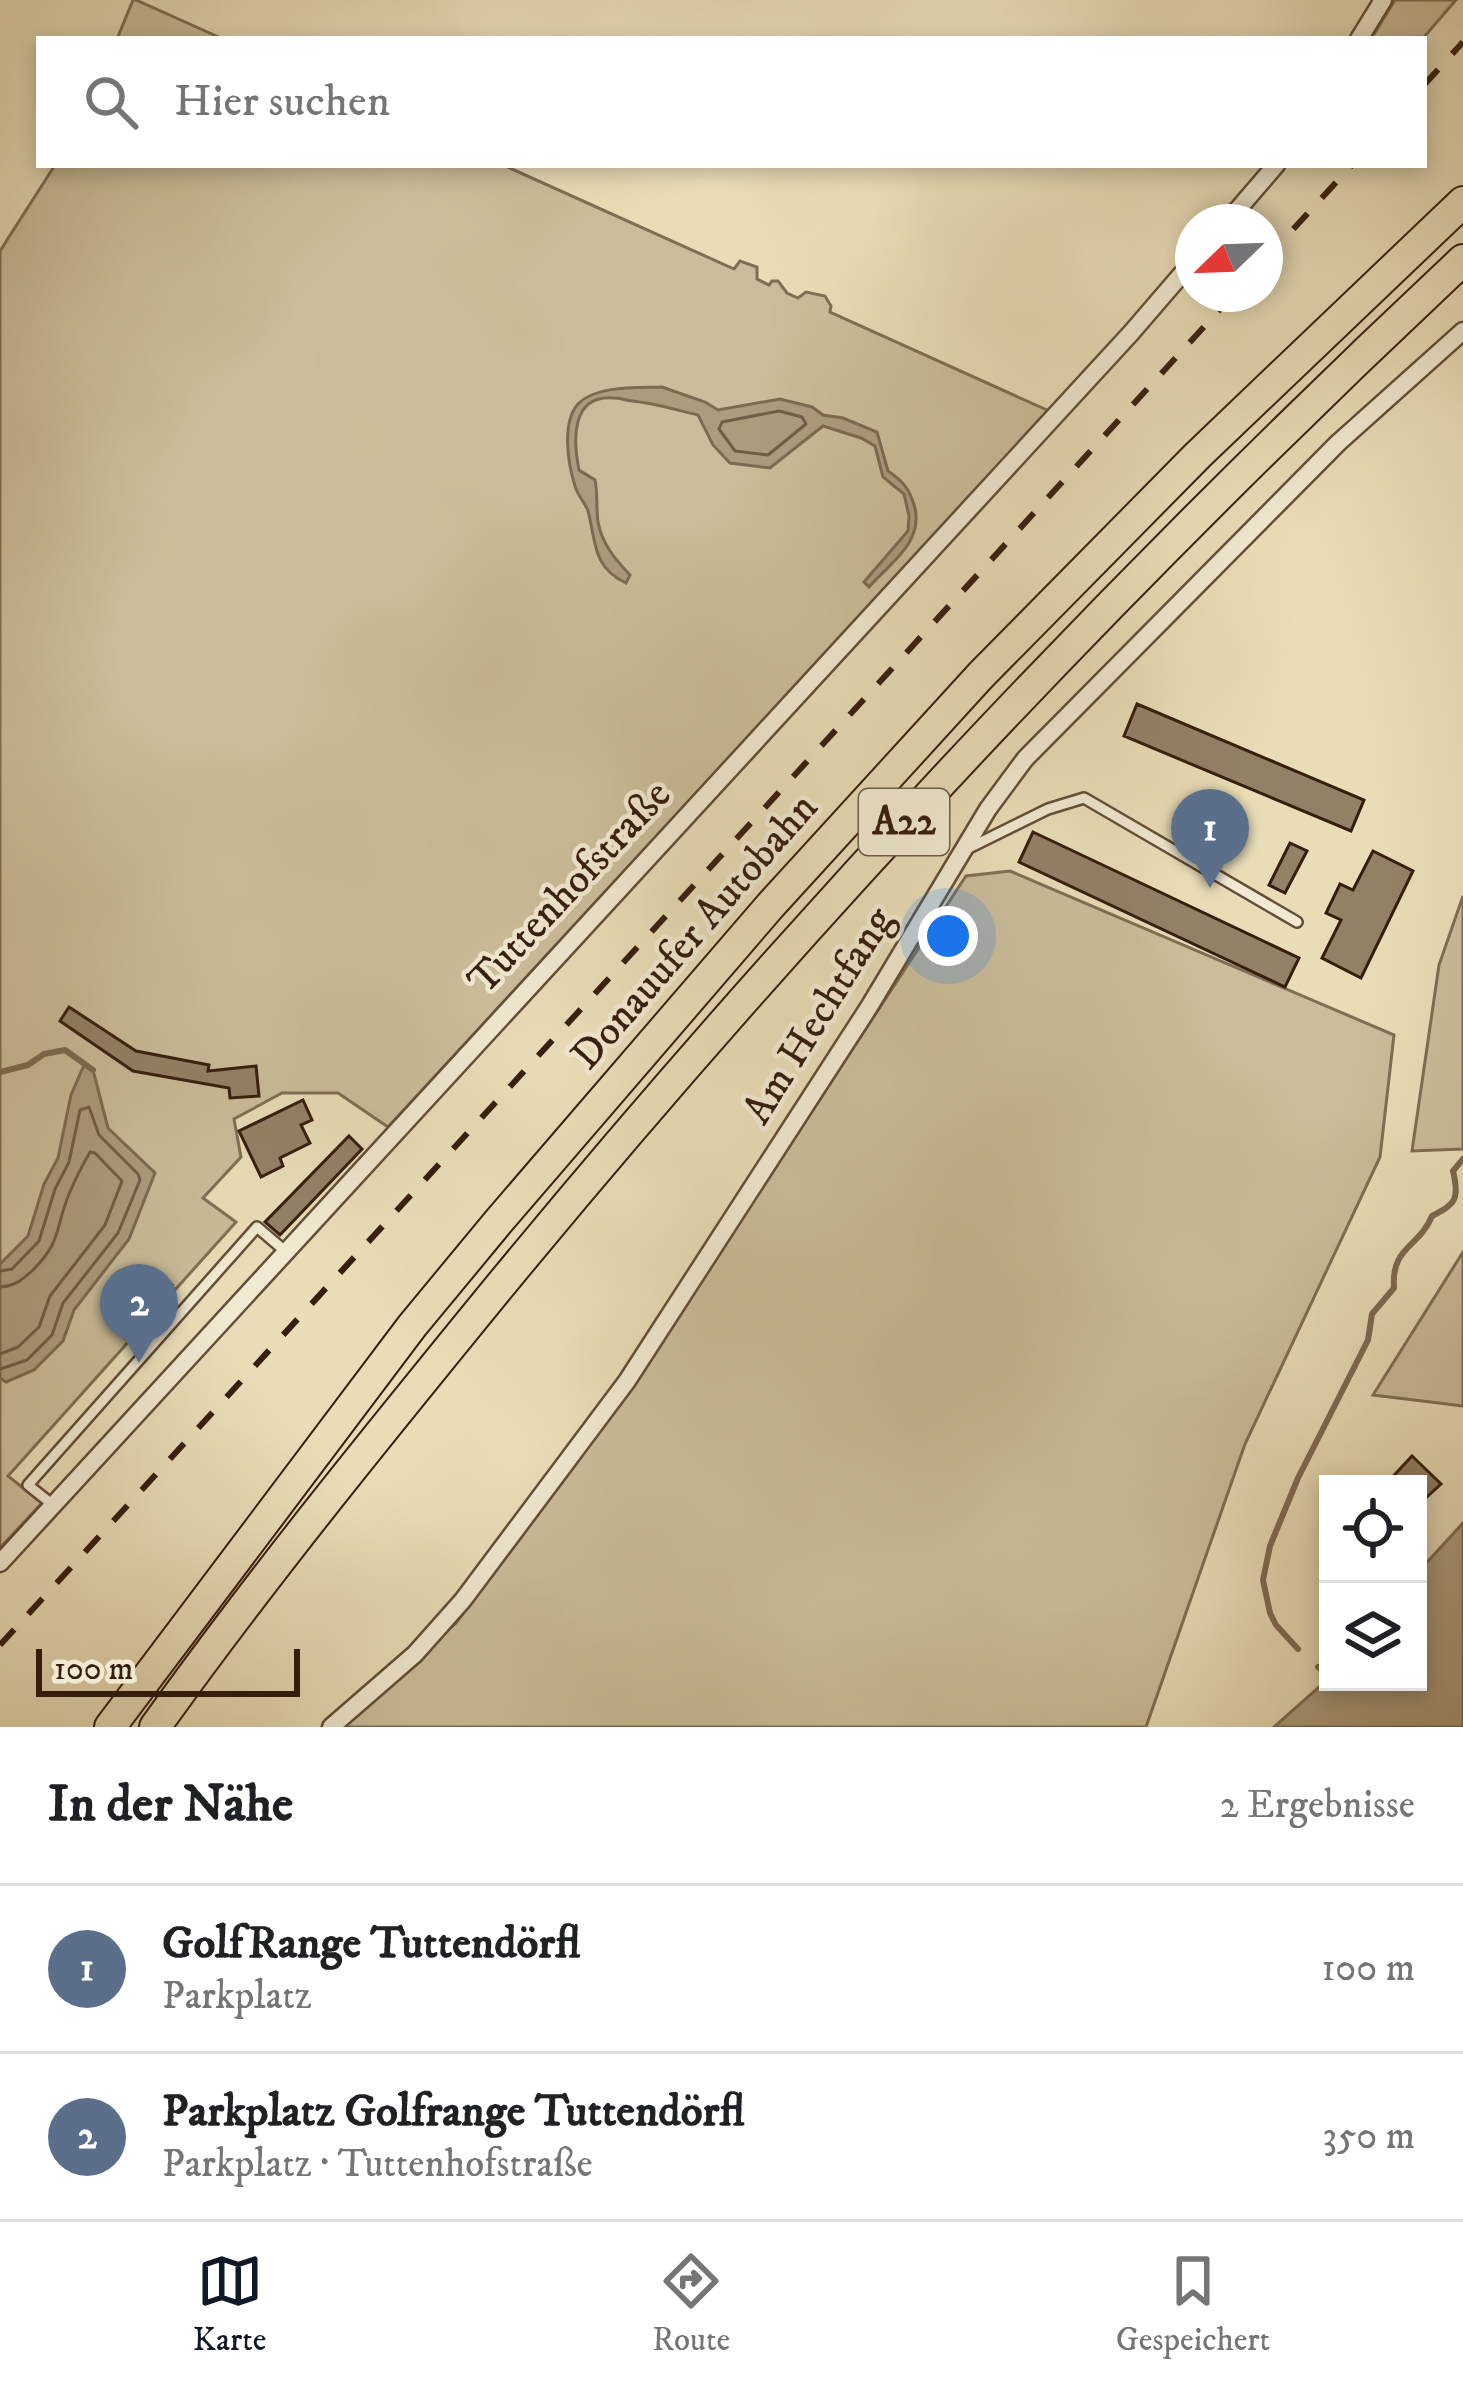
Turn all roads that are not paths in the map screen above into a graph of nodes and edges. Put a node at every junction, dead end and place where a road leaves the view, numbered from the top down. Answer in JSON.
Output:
{"nodes":[{"id":1,"x":1383,"y":0,"type":"edge"},
{"id":2,"x":1361,"y":36,"type":"edge"},
{"id":3,"x":1273,"y":168,"type":"edge"},
{"id":4,"x":1463,"y":202,"type":"edge"},
{"id":5,"x":1242,"y":204,"type":"edge"},
{"id":6,"x":1463,"y":260,"type":"edge"},
{"id":7,"x":1175,"y":281,"type":"edge"},
{"id":8,"x":1463,"y":331,"type":"edge"},
{"id":9,"x":964,"y":851,"type":"junction"},
{"id":10,"x":1297,"y":922,"type":"dead end"},
{"id":11,"x":285,"y":1251,"type":"junction"},
{"id":12,"x":52,"y":1505,"type":"junction"},
{"id":13,"x":0,"y":1563,"type":"edge"},
{"id":14,"x":110,"y":1727,"type":"edge"},
{"id":15,"x":155,"y":1727,"type":"edge"},
{"id":16,"x":331,"y":1727,"type":"edge"}],
"edges":[{"from":1,"to":2,"type":"street"},
{"from":3,"to":5,"type":"street"},
{"from":4,"to":14,"type":"highway","name":"Donauufer Autobahn","number":"A22"},
{"from":6,"to":15,"type":"highway","name":"Donauufer Autobahn","number":"A22"},
{"from":7,"to":11,"type":"street","name":"Tuttenhofstraße"},
{"from":8,"to":9,"type":"street","name":"Am Hechtfang"},
{"from":9,"to":10,"type":"lane"},
{"from":9,"to":16,"type":"street","name":"Am Hechtfang"},
{"from":11,"to":12,"type":"street","name":"Tuttenhofstraße"},
{"from":11,"to":12,"type":"lane"},
{"from":12,"to":13,"type":"street","name":"Tuttenhofstraße"}]}
